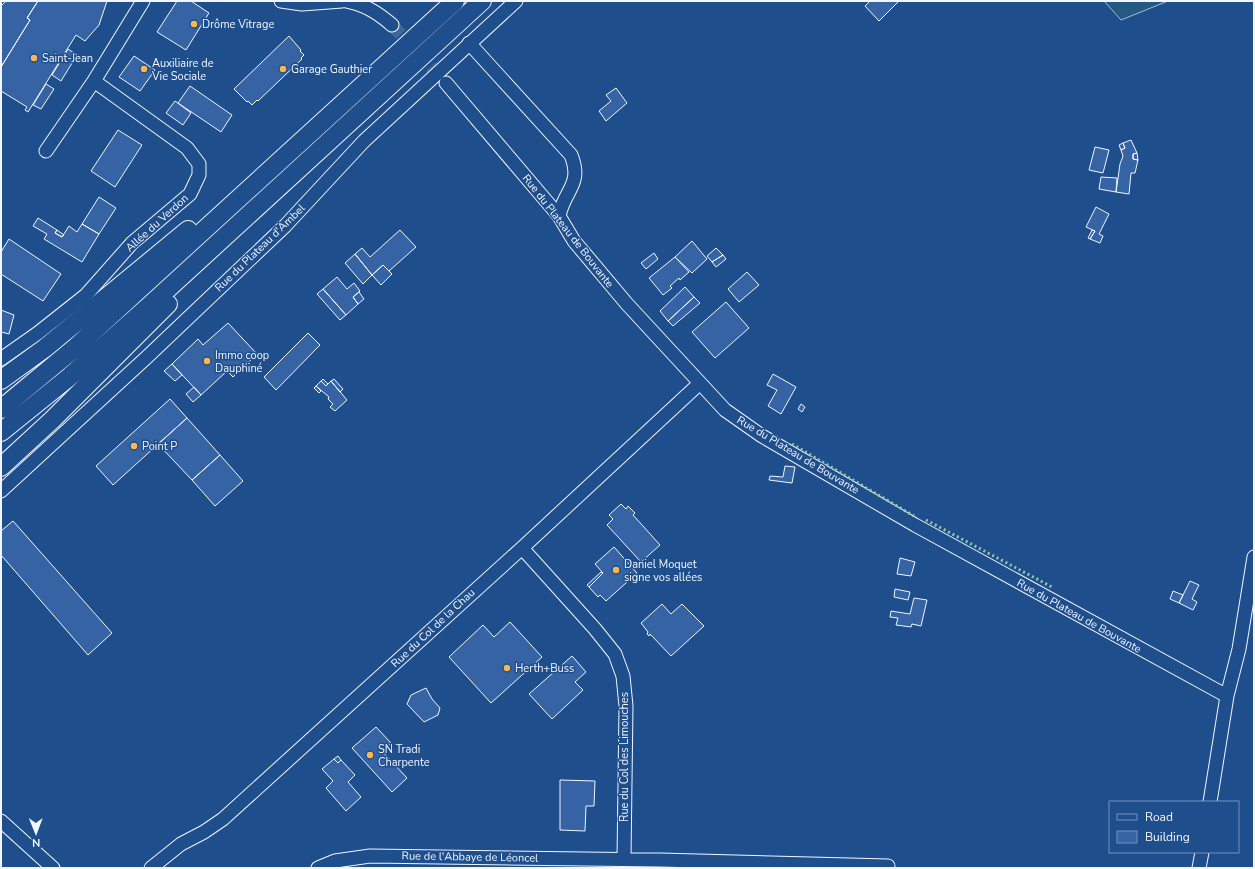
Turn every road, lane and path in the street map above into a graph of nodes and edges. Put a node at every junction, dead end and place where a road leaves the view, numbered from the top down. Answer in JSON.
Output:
{"nodes":[{"id":1,"x":142,"y":1,"type":"edge"},
{"id":2,"x":281,"y":1,"type":"edge"},
{"id":3,"x":342,"y":1,"type":"edge"},
{"id":4,"x":346,"y":1,"type":"edge"},
{"id":5,"x":455,"y":1,"type":"edge"},
{"id":6,"x":482,"y":1,"type":"edge"},
{"id":7,"x":516,"y":1,"type":"edge"},
{"id":8,"x":441,"y":14,"type":"junction"},
{"id":9,"x":392,"y":25,"type":"tunnel mouth"},
{"id":10,"x":469,"y":43,"type":"junction"},
{"id":11,"x":94,"y":81,"type":"junction"},
{"id":12,"x":446,"y":83,"type":"tunnel mouth"},
{"id":13,"x":354,"y":117,"type":"junction"},
{"id":14,"x":46,"y":151,"type":"dead end"},
{"id":15,"x":559,"y":216,"type":"junction"},
{"id":16,"x":1,"y":359,"type":"edge"},
{"id":17,"x":1,"y":380,"type":"edge"},
{"id":18,"x":699,"y":384,"type":"junction"},
{"id":19,"x":1,"y":409,"type":"edge"},
{"id":20,"x":1,"y":432,"type":"edge"},
{"id":21,"x":1,"y":467,"type":"edge"},
{"id":22,"x":1,"y":491,"type":"edge"},
{"id":23,"x":522,"y":548,"type":"junction"},
{"id":24,"x":1254,"y":557,"type":"edge"},
{"id":25,"x":1227,"y":696,"type":"junction"},
{"id":26,"x":1210,"y":801,"type":"edge"},
{"id":27,"x":1,"y":822,"type":"edge"},
{"id":28,"x":1202,"y":853,"type":"edge"},
{"id":29,"x":624,"y":859,"type":"junction"},
{"id":30,"x":660,"y":864,"type":"edge"},
{"id":31,"x":155,"y":866,"type":"edge"},
{"id":32,"x":888,"y":866,"type":"dead end"},
{"id":33,"x":53,"y":868,"type":"edge"},
{"id":34,"x":318,"y":868,"type":"edge"},
{"id":35,"x":1199,"y":868,"type":"edge"}],
"edges":[{"from":1,"to":11,"type":"street"},
{"from":2,"to":3,"type":"street"},
{"from":4,"to":9,"type":"street"},
{"from":5,"to":8,"type":"highway"},
{"from":6,"to":13,"type":"highway"},
{"from":7,"to":10,"type":"street","name":"Rue du Plateau d'Ambel"},
{"from":8,"to":17,"type":"highway"},
{"from":8,"to":19,"type":"highway"},
{"from":10,"to":15,"type":"street"},
{"from":10,"to":22,"type":"street","name":"Rue du Plateau d'Ambel"},
{"from":11,"to":14,"type":"street"},
{"from":11,"to":16,"type":"street","name":"Allée du Verdon"},
{"from":12,"to":15,"type":"street","name":"Rue du Plateau de Bouvante"},
{"from":13,"to":20,"type":"highway"},
{"from":13,"to":21,"type":"highway"},
{"from":15,"to":18,"type":"street","name":"Rue du Plateau de Bouvante"},
{"from":18,"to":23,"type":"street","name":"Rue du Col de la Chau"},
{"from":18,"to":25,"type":"street","name":"Rue du Plateau de Bouvante"},
{"from":23,"to":29,"type":"street","name":"Rue du Col des Limouches"},
{"from":23,"to":31,"type":"street","name":"Rue du Col de la Chau"},
{"from":24,"to":25,"type":"street"},
{"from":25,"to":26,"type":"street"},
{"from":27,"to":33,"type":"street"},
{"from":28,"to":35,"type":"street"},
{"from":29,"to":30,"type":"street","name":"Rue de l'Abbaye de Léoncel"},
{"from":29,"to":34,"type":"street","name":"Rue de l'Abbaye de Léoncel"},
{"from":30,"to":32,"type":"street","name":"Rue de l'Abbaye de Léoncel"}]}
